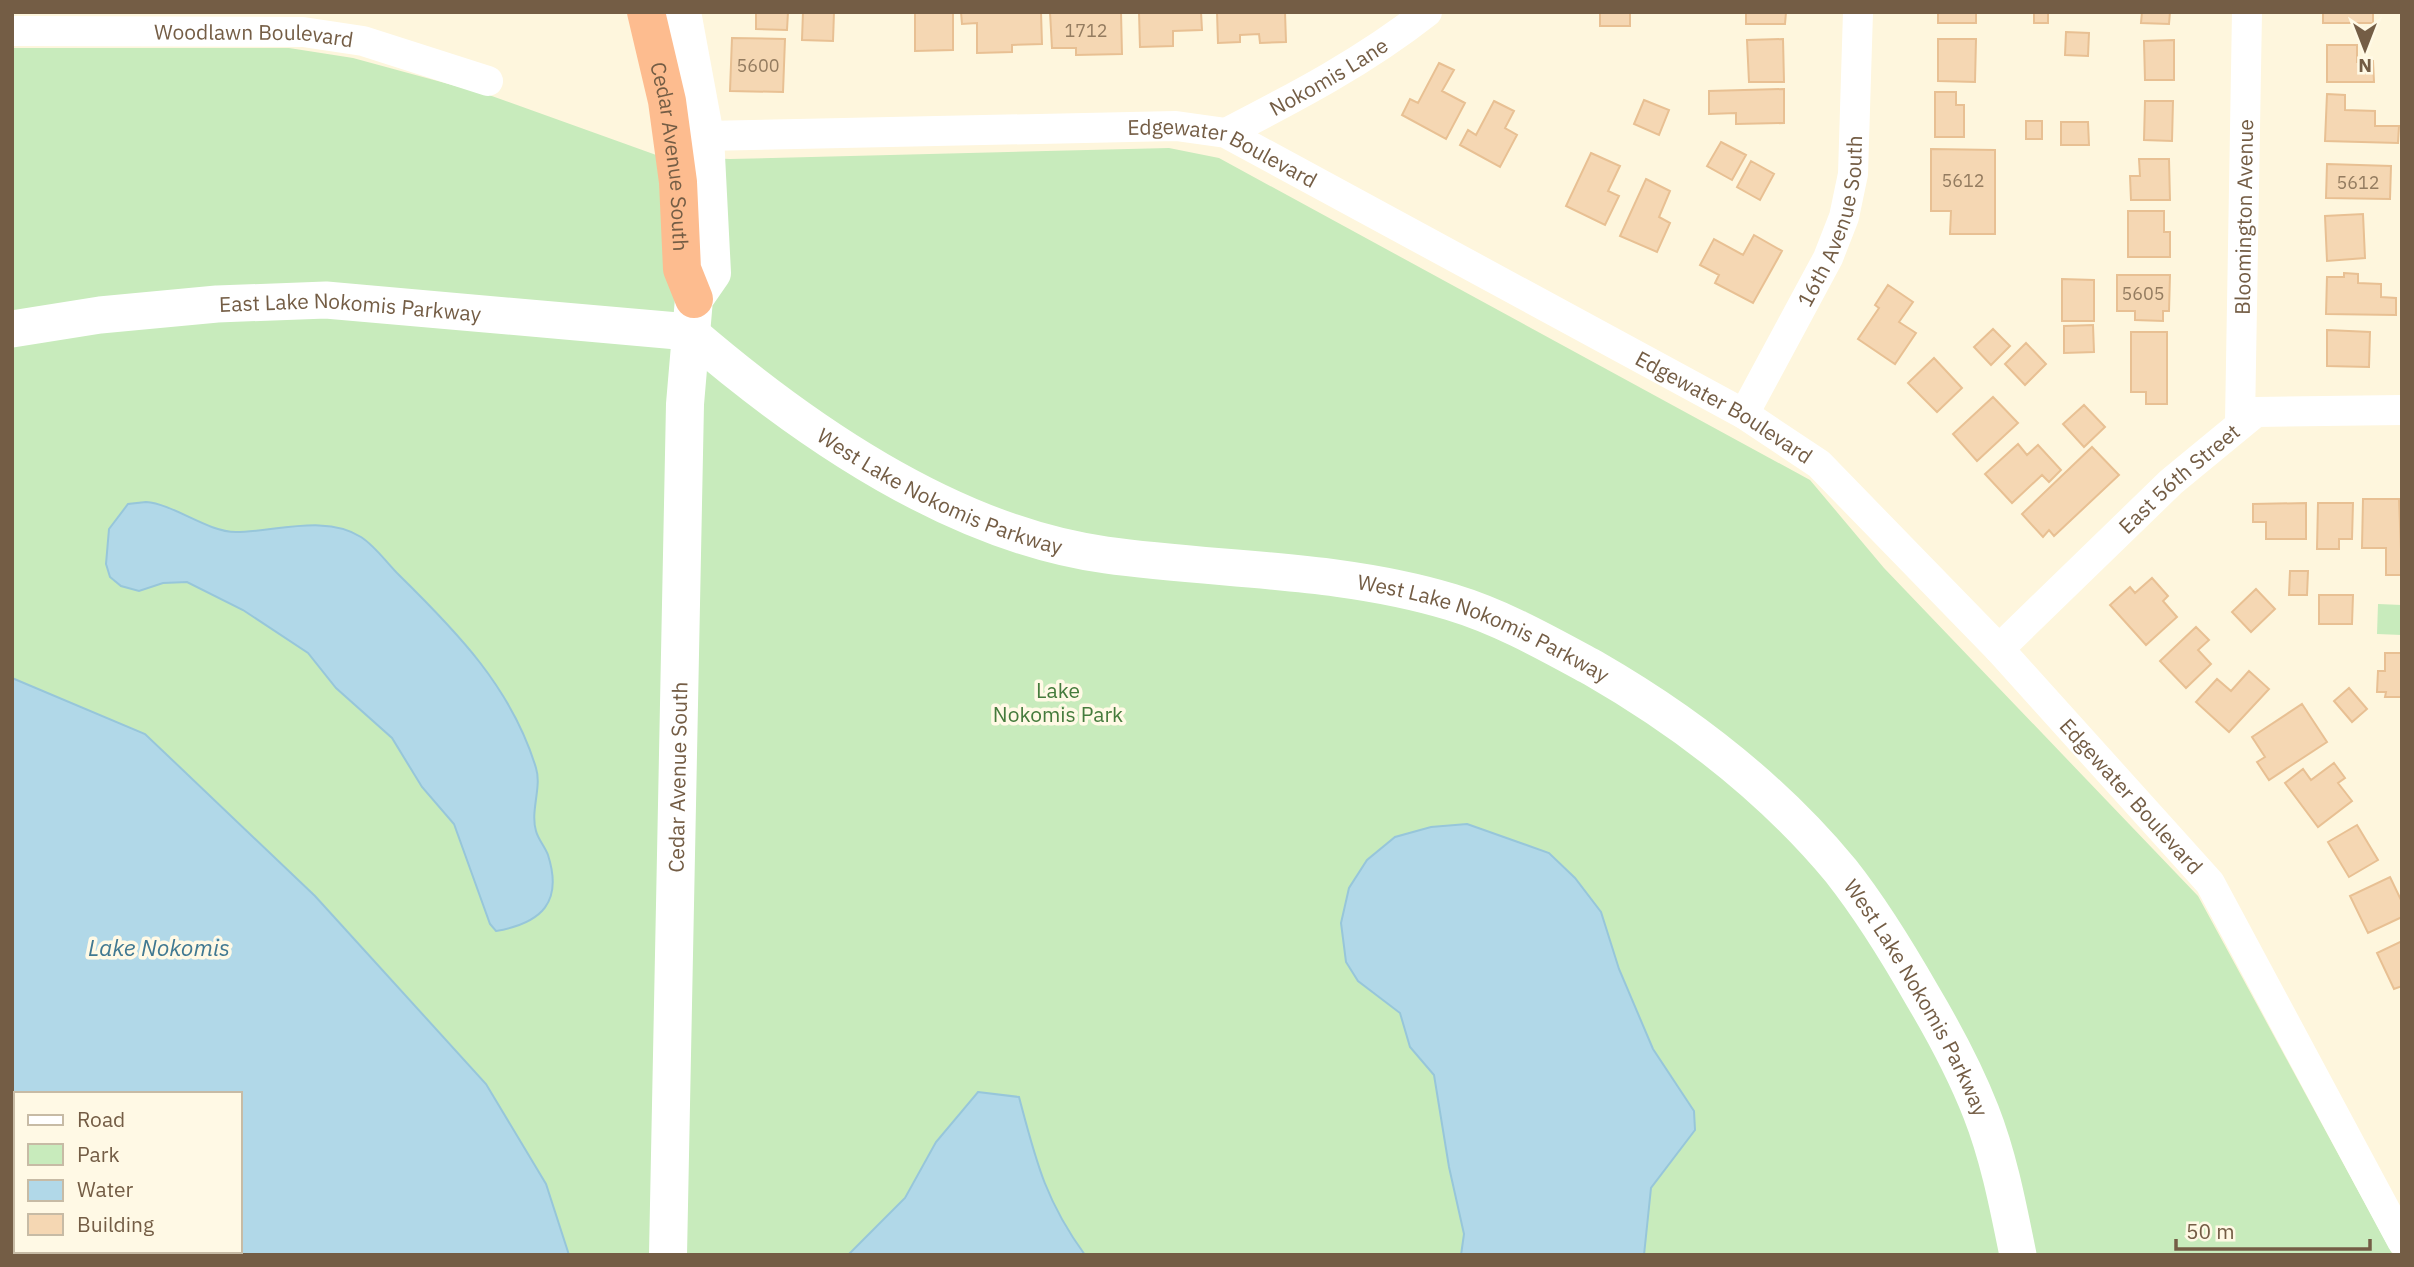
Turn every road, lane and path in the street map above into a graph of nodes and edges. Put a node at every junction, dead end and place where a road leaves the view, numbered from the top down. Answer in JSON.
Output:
{"nodes":[{"id":1,"x":646,"y":12,"type":"edge"},
{"id":2,"x":682,"y":12,"type":"edge"},
{"id":3,"x":1427,"y":12,"type":"edge"},
{"id":4,"x":1858,"y":12,"type":"edge"},
{"id":5,"x":2247,"y":12,"type":"edge"},
{"id":6,"x":303,"y":22,"type":"edge"},
{"id":7,"x":12,"y":31,"type":"edge"},
{"id":8,"x":488,"y":81,"type":"dead end"},
{"id":9,"x":1226,"y":133,"type":"junction"},
{"id":10,"x":705,"y":136,"type":"junction"},
{"id":11,"x":692,"y":316,"type":"junction"},
{"id":12,"x":12,"y":329,"type":"edge"},
{"id":13,"x":2402,"y":410,"type":"edge"},
{"id":14,"x":1744,"y":414,"type":"junction"},
{"id":15,"x":2240,"y":422,"type":"junction"},
{"id":16,"x":1999,"y":649,"type":"junction"},
{"id":17,"x":2402,"y":1241,"type":"edge"},
{"id":18,"x":668,"y":1255,"type":"edge"},
{"id":19,"x":2018,"y":1255,"type":"edge"}],
"edges":[{"from":1,"to":11,"type":"highway","name":"Cedar Avenue South"},
{"from":2,"to":10,"type":"main road","name":"Cedar Avenue South"},
{"from":3,"to":9,"type":"street","name":"Nokomis Lane"},
{"from":4,"to":14,"type":"street","name":"16th Avenue South"},
{"from":5,"to":15,"type":"street","name":"Bloomington Avenue"},
{"from":6,"to":7,"type":"street","name":"Woodlawn Boulevard"},
{"from":6,"to":8,"type":"street","name":"Woodlawn Boulevard"},
{"from":9,"to":10,"type":"street","name":"Edgewater Boulevard"},
{"from":9,"to":14,"type":"street","name":"Edgewater Boulevard"},
{"from":10,"to":11,"type":"main road","name":"Cedar Avenue South"},
{"from":11,"to":12,"type":"street","name":"East Lake Nokomis Parkway"},
{"from":11,"to":18,"type":"main road","name":"Cedar Avenue South"},
{"from":11,"to":19,"type":"street","name":"West Lake Nokomis Parkway"},
{"from":13,"to":15,"type":"street","name":"East 56th Street"},
{"from":14,"to":16,"type":"street","name":"Edgewater Boulevard"},
{"from":15,"to":16,"type":"street","name":"East 56th Street"},
{"from":16,"to":17,"type":"street","name":"Edgewater Boulevard"}]}
